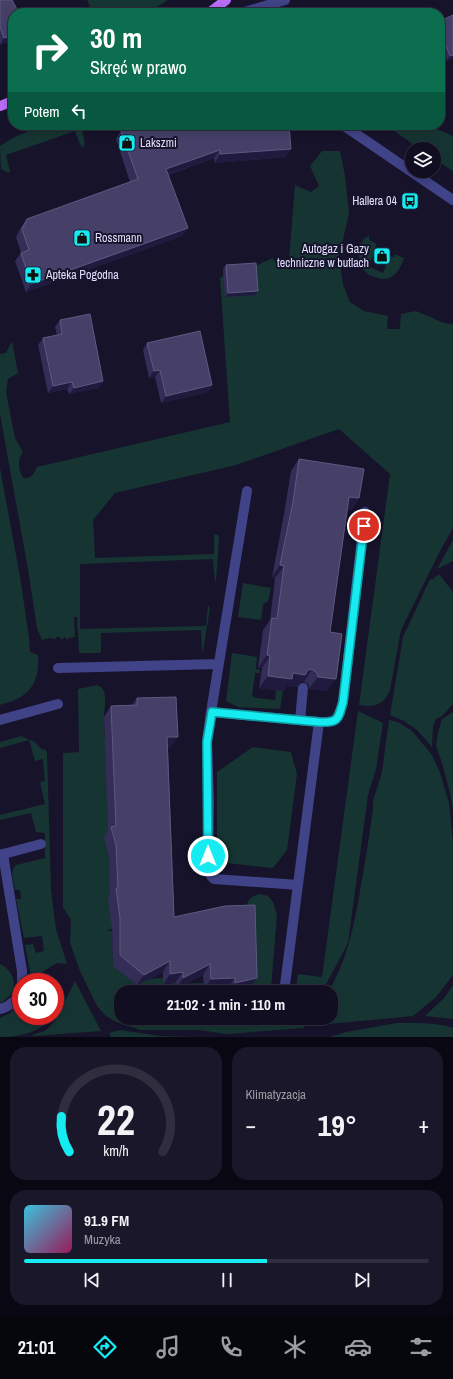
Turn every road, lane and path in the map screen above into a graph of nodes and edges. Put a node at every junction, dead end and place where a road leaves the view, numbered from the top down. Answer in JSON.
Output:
{"nodes":[{"id":1,"x":226,"y":0,"type":"edge"},
{"id":2,"x":285,"y":0,"type":"edge"},
{"id":3,"x":216,"y":8,"type":"edge"},
{"id":4,"x":258,"y":8,"type":"edge"},
{"id":5,"x":350,"y":130,"type":"edge"},
{"id":6,"x":453,"y":200,"type":"edge"},
{"id":7,"x":247,"y":491,"type":"dead end"},
{"id":8,"x":365,"y":512,"type":"dead end"},
{"id":9,"x":219,"y":664,"type":"junction"},
{"id":10,"x":58,"y":668,"type":"dead end"},
{"id":11,"x":303,"y":688,"type":"edge"},
{"id":12,"x":58,"y":704,"type":"dead end"},
{"id":13,"x":212,"y":712,"type":"junction"},
{"id":14,"x":0,"y":720,"type":"edge"},
{"id":15,"x":300,"y":720,"type":"junction"},
{"id":16,"x":319,"y":722,"type":"junction"},
{"id":17,"x":41,"y":844,"type":"dead end"},
{"id":18,"x":1,"y":855,"type":"edge"},
{"id":19,"x":298,"y":885,"type":"junction"},
{"id":20,"x":22,"y":973,"type":"edge"},
{"id":21,"x":285,"y":985,"type":"edge"},
{"id":22,"x":12,"y":1003,"type":"edge"},
{"id":23,"x":0,"y":1009,"type":"edge"}],
"edges":[{"from":1,"to":3,"type":"main road"},
{"from":2,"to":4,"type":"street"},
{"from":5,"to":6,"type":"street"},
{"from":7,"to":9,"type":"street"},
{"from":8,"to":16,"type":"street"},
{"from":9,"to":10,"type":"street"},
{"from":9,"to":13,"type":"street"},
{"from":11,"to":15,"type":"street"},
{"from":12,"to":14,"type":"street"},
{"from":13,"to":15,"type":"street"},
{"from":13,"to":19,"type":"street"},
{"from":15,"to":16,"type":"street"},
{"from":16,"to":19,"type":"street"},
{"from":17,"to":18,"type":"street"},
{"from":18,"to":20,"type":"street"},
{"from":19,"to":21,"type":"street"},
{"from":22,"to":23,"type":"street"}]}
